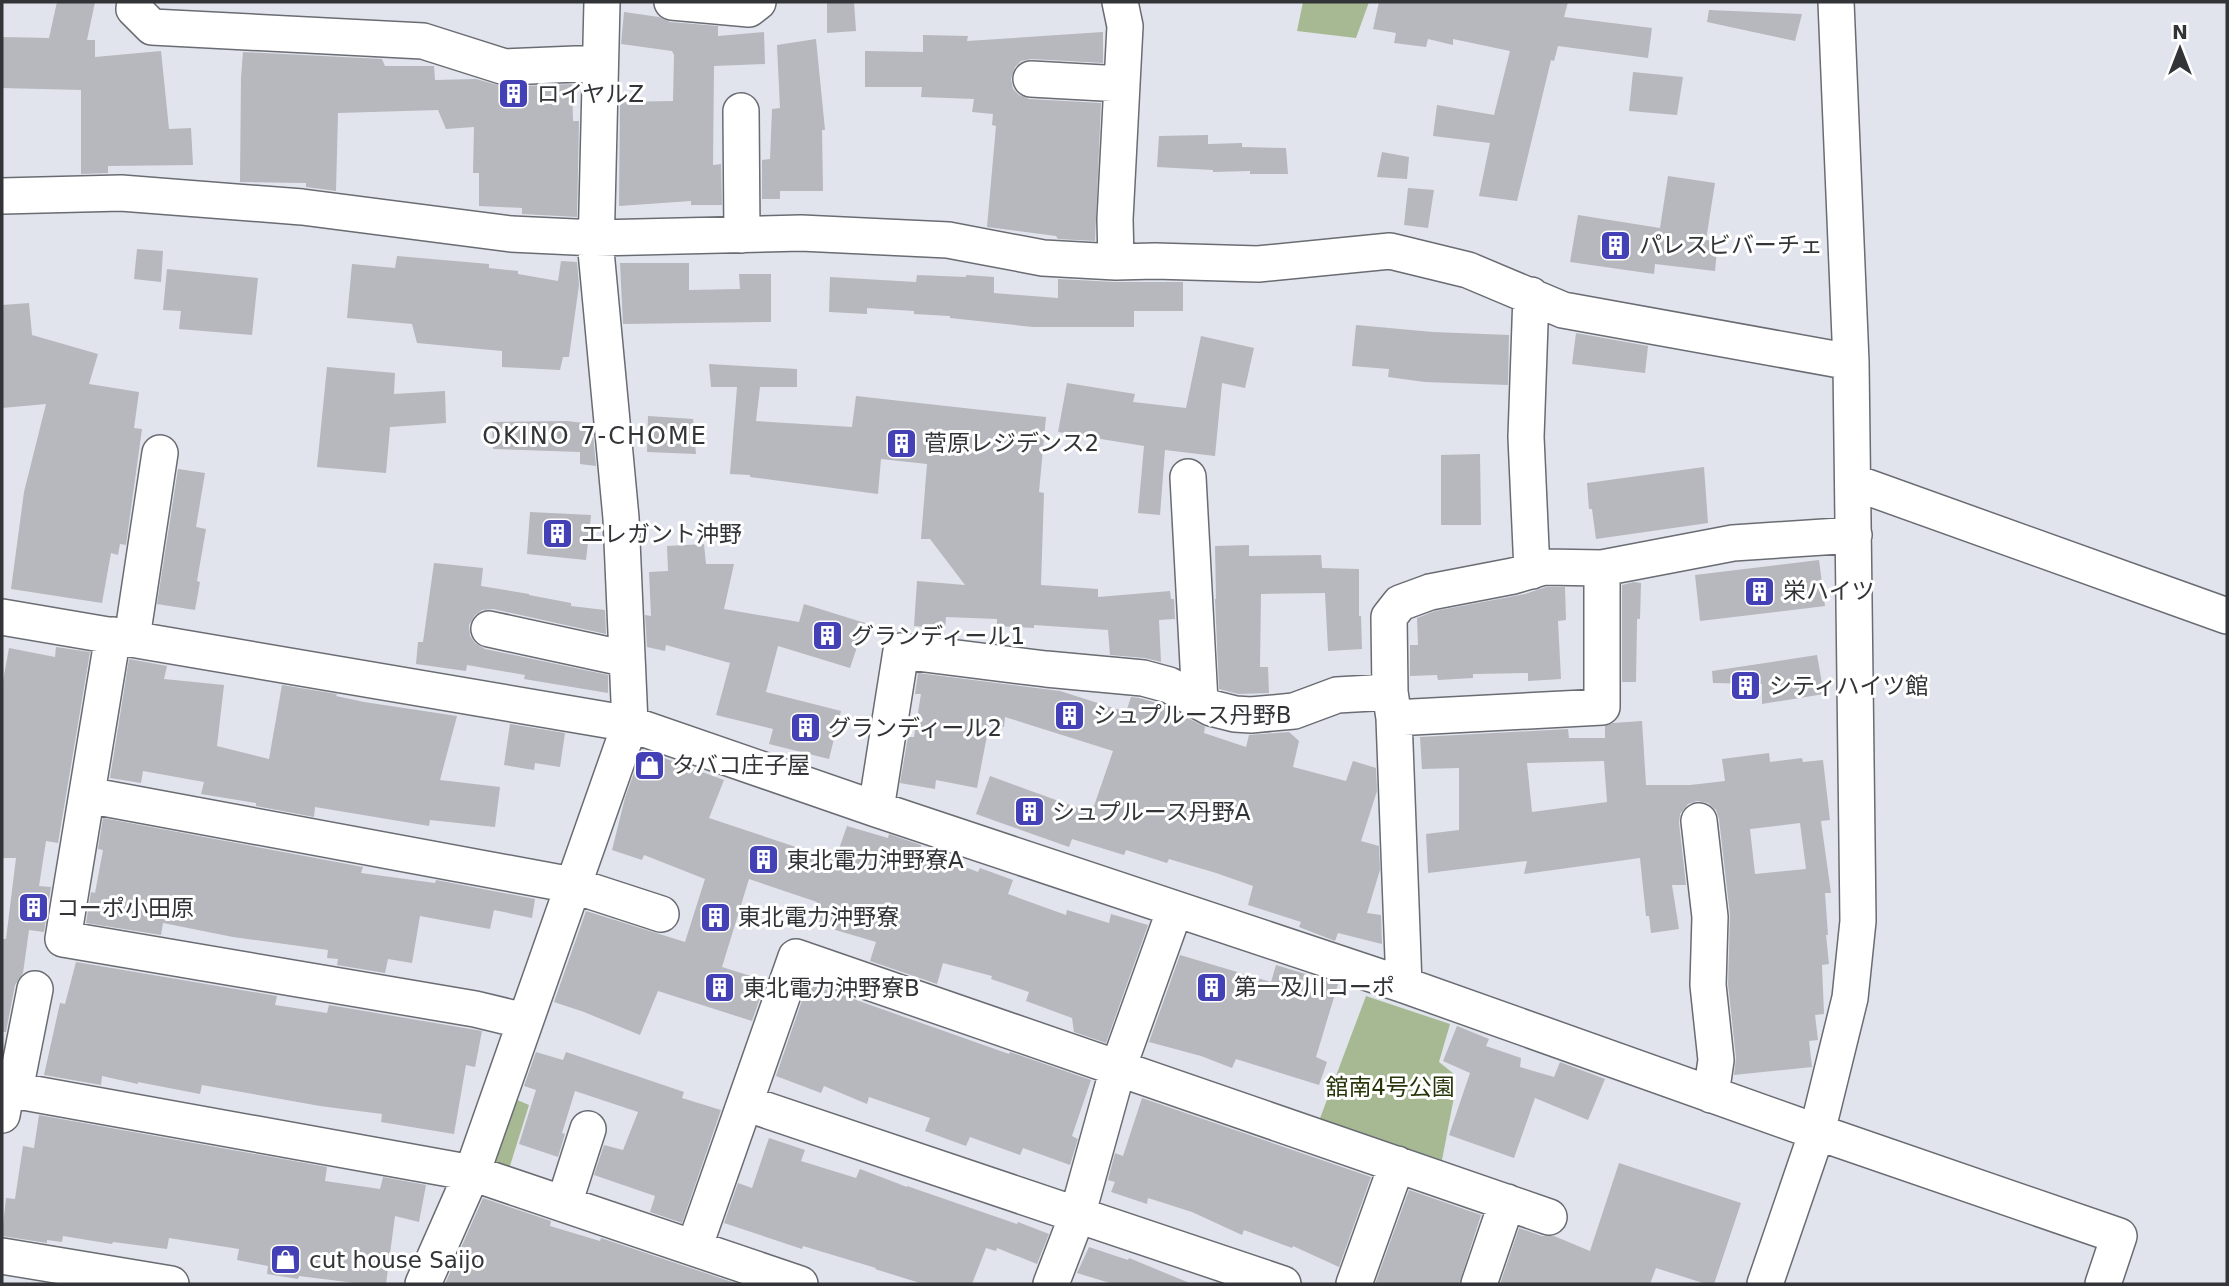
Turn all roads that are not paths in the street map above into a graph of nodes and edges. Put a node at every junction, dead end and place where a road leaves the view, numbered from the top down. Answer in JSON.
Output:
{"nodes":[{"id":1,"x":135,"y":2,"type":"edge"},
{"id":2,"x":602,"y":2,"type":"edge"},
{"id":3,"x":672,"y":2,"type":"edge"},
{"id":4,"x":758,"y":2,"type":"edge"},
{"id":5,"x":1120,"y":2,"type":"edge"},
{"id":6,"x":1836,"y":2,"type":"edge"},
{"id":7,"x":233,"y":16,"type":"edge"},
{"id":8,"x":600,"y":63,"type":"junction"},
{"id":9,"x":1031,"y":79,"type":"dead end"},
{"id":10,"x":1122,"y":84,"type":"junction"},
{"id":11,"x":741,"y":111,"type":"dead end"},
{"id":12,"x":2,"y":196,"type":"edge"},
{"id":13,"x":742,"y":234,"type":"junction"},
{"id":14,"x":596,"y":238,"type":"junction"},
{"id":15,"x":1116,"y":262,"type":"junction"},
{"id":16,"x":1531,"y":295,"type":"junction"},
{"id":17,"x":1851,"y":362,"type":"junction"},
{"id":18,"x":160,"y":453,"type":"dead end"},
{"id":19,"x":1188,"y":477,"type":"dead end"},
{"id":20,"x":1853,"y":482,"type":"junction"},
{"id":21,"x":1854,"y":535,"type":"junction"},
{"id":22,"x":1602,"y":568,"type":"junction"},
{"id":23,"x":1532,"y":571,"type":"junction"},
{"id":24,"x":2227,"y":616,"type":"edge"},
{"id":25,"x":2,"y":617,"type":"edge"},
{"id":26,"x":489,"y":629,"type":"dead end"},
{"id":27,"x":123,"y":637,"type":"junction"},
{"id":28,"x":628,"y":659,"type":"junction"},
{"id":29,"x":1200,"y":702,"type":"junction"},
{"id":30,"x":1392,"y":705,"type":"junction"},
{"id":31,"x":630,"y":724,"type":"junction"},
{"id":32,"x":87,"y":795,"type":"junction"},
{"id":33,"x":876,"y":809,"type":"junction"},
{"id":34,"x":1699,"y":821,"type":"dead end"},
{"id":35,"x":572,"y":885,"type":"junction"},
{"id":36,"x":1175,"y":909,"type":"junction"},
{"id":37,"x":661,"y":914,"type":"dead end"},
{"id":38,"x":1404,"y":985,"type":"junction"},
{"id":39,"x":35,"y":989,"type":"dead end"},
{"id":40,"x":525,"y":1021,"type":"junction"},
{"id":41,"x":1118,"y":1068,"type":"junction"},
{"id":42,"x":1711,"y":1094,"type":"junction"},
{"id":43,"x":8,"y":1103,"type":"edge"},
{"id":44,"x":745,"y":1103,"type":"junction"},
{"id":45,"x":588,"y":1129,"type":"dead end"},
{"id":46,"x":1817,"y":1132,"type":"junction"},
{"id":47,"x":1397,"y":1164,"type":"junction"},
{"id":48,"x":471,"y":1173,"type":"junction"},
{"id":49,"x":1507,"y":1202,"type":"junction"},
{"id":50,"x":564,"y":1204,"type":"junction"},
{"id":51,"x":1077,"y":1216,"type":"junction"},
{"id":52,"x":1549,"y":1217,"type":"dead end"},
{"id":53,"x":694,"y":1248,"type":"junction"},
{"id":54,"x":2,"y":1256,"type":"edge"},
{"id":55,"x":170,"y":1284,"type":"edge"},
{"id":56,"x":423,"y":1284,"type":"edge"},
{"id":57,"x":800,"y":1284,"type":"edge"},
{"id":58,"x":1051,"y":1284,"type":"edge"},
{"id":59,"x":1283,"y":1284,"type":"edge"},
{"id":60,"x":1354,"y":1284,"type":"edge"},
{"id":61,"x":1479,"y":1284,"type":"edge"},
{"id":62,"x":1765,"y":1284,"type":"edge"},
{"id":63,"x":2103,"y":1284,"type":"edge"}],
"edges":[{"from":1,"to":7,"type":"street"},
{"from":2,"to":8,"type":"street"},
{"from":3,"to":4,"type":"street"},
{"from":5,"to":10,"type":"street"},
{"from":6,"to":17,"type":"street"},
{"from":7,"to":8,"type":"street"},
{"from":8,"to":14,"type":"street"},
{"from":9,"to":10,"type":"street"},
{"from":10,"to":15,"type":"street"},
{"from":11,"to":13,"type":"street"},
{"from":12,"to":14,"type":"street"},
{"from":13,"to":14,"type":"street"},
{"from":13,"to":15,"type":"street"},
{"from":14,"to":28,"type":"street"},
{"from":15,"to":16,"type":"street"},
{"from":16,"to":17,"type":"street"},
{"from":16,"to":23,"type":"street"},
{"from":17,"to":20,"type":"street"},
{"from":18,"to":27,"type":"street"},
{"from":19,"to":29,"type":"street"},
{"from":20,"to":21,"type":"street"},
{"from":20,"to":24,"type":"street"},
{"from":21,"to":22,"type":"street"},
{"from":21,"to":46,"type":"street"},
{"from":22,"to":23,"type":"street"},
{"from":22,"to":30,"type":"street"},
{"from":23,"to":30,"type":"street"},
{"from":25,"to":27,"type":"street"},
{"from":26,"to":28,"type":"street"},
{"from":27,"to":31,"type":"street"},
{"from":27,"to":32,"type":"street"},
{"from":28,"to":31,"type":"street"},
{"from":29,"to":30,"type":"street"},
{"from":29,"to":33,"type":"street"},
{"from":30,"to":38,"type":"street"},
{"from":31,"to":33,"type":"street"},
{"from":31,"to":35,"type":"street"},
{"from":32,"to":35,"type":"street"},
{"from":32,"to":40,"type":"street"},
{"from":33,"to":36,"type":"street"},
{"from":34,"to":42,"type":"street"},
{"from":35,"to":37,"type":"street"},
{"from":35,"to":40,"type":"street"},
{"from":36,"to":38,"type":"street"},
{"from":36,"to":41,"type":"street"},
{"from":38,"to":42,"type":"street"},
{"from":39,"to":43,"type":"street"},
{"from":40,"to":48,"type":"street"},
{"from":41,"to":44,"type":"street"},
{"from":41,"to":47,"type":"street"},
{"from":41,"to":51,"type":"street"},
{"from":42,"to":46,"type":"street"},
{"from":43,"to":48,"type":"street"},
{"from":44,"to":51,"type":"street"},
{"from":44,"to":53,"type":"street"},
{"from":45,"to":50,"type":"street"},
{"from":46,"to":62,"type":"street"},
{"from":46,"to":63,"type":"street"},
{"from":47,"to":49,"type":"street"},
{"from":47,"to":60,"type":"street"},
{"from":48,"to":50,"type":"street"},
{"from":48,"to":56,"type":"street"},
{"from":49,"to":52,"type":"street"},
{"from":49,"to":61,"type":"street"},
{"from":50,"to":53,"type":"street"},
{"from":51,"to":58,"type":"street"},
{"from":51,"to":59,"type":"street"},
{"from":53,"to":57,"type":"street"},
{"from":54,"to":55,"type":"street"}]}
